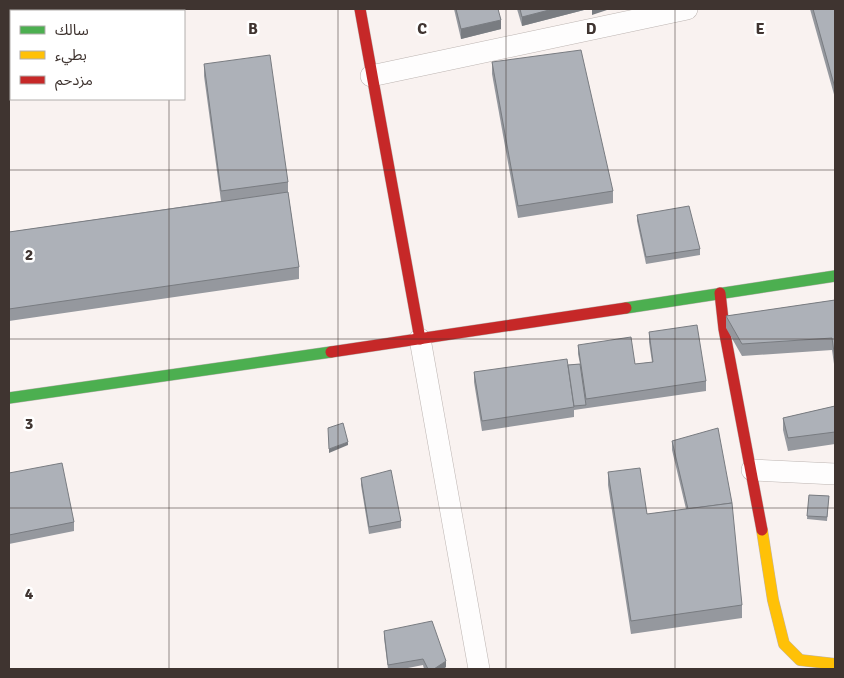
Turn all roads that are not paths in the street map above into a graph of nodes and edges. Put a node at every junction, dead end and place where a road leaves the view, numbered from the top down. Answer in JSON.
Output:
{"nodes":[{"id":1,"x":360,"y":9,"type":"edge"},
{"id":2,"x":687,"y":9,"type":"edge"},
{"id":3,"x":371,"y":76,"type":"junction"},
{"id":4,"x":835,"y":276,"type":"edge"},
{"id":5,"x":720,"y":293,"type":"junction"},
{"id":6,"x":420,"y":339,"type":"junction"},
{"id":7,"x":9,"y":398,"type":"edge"},
{"id":8,"x":752,"y":470,"type":"junction"},
{"id":9,"x":835,"y":474,"type":"edge"},
{"id":10,"x":835,"y":664,"type":"edge"},
{"id":11,"x":479,"y":669,"type":"edge"}],
"edges":[{"from":1,"to":3,"type":"street"},
{"from":2,"to":3,"type":"street"},
{"from":3,"to":6,"type":"street"},
{"from":4,"to":5,"type":"street"},
{"from":5,"to":6,"type":"street"},
{"from":5,"to":8,"type":"street"},
{"from":6,"to":7,"type":"street"},
{"from":6,"to":11,"type":"street"},
{"from":8,"to":9,"type":"street"},
{"from":8,"to":10,"type":"street"}]}
